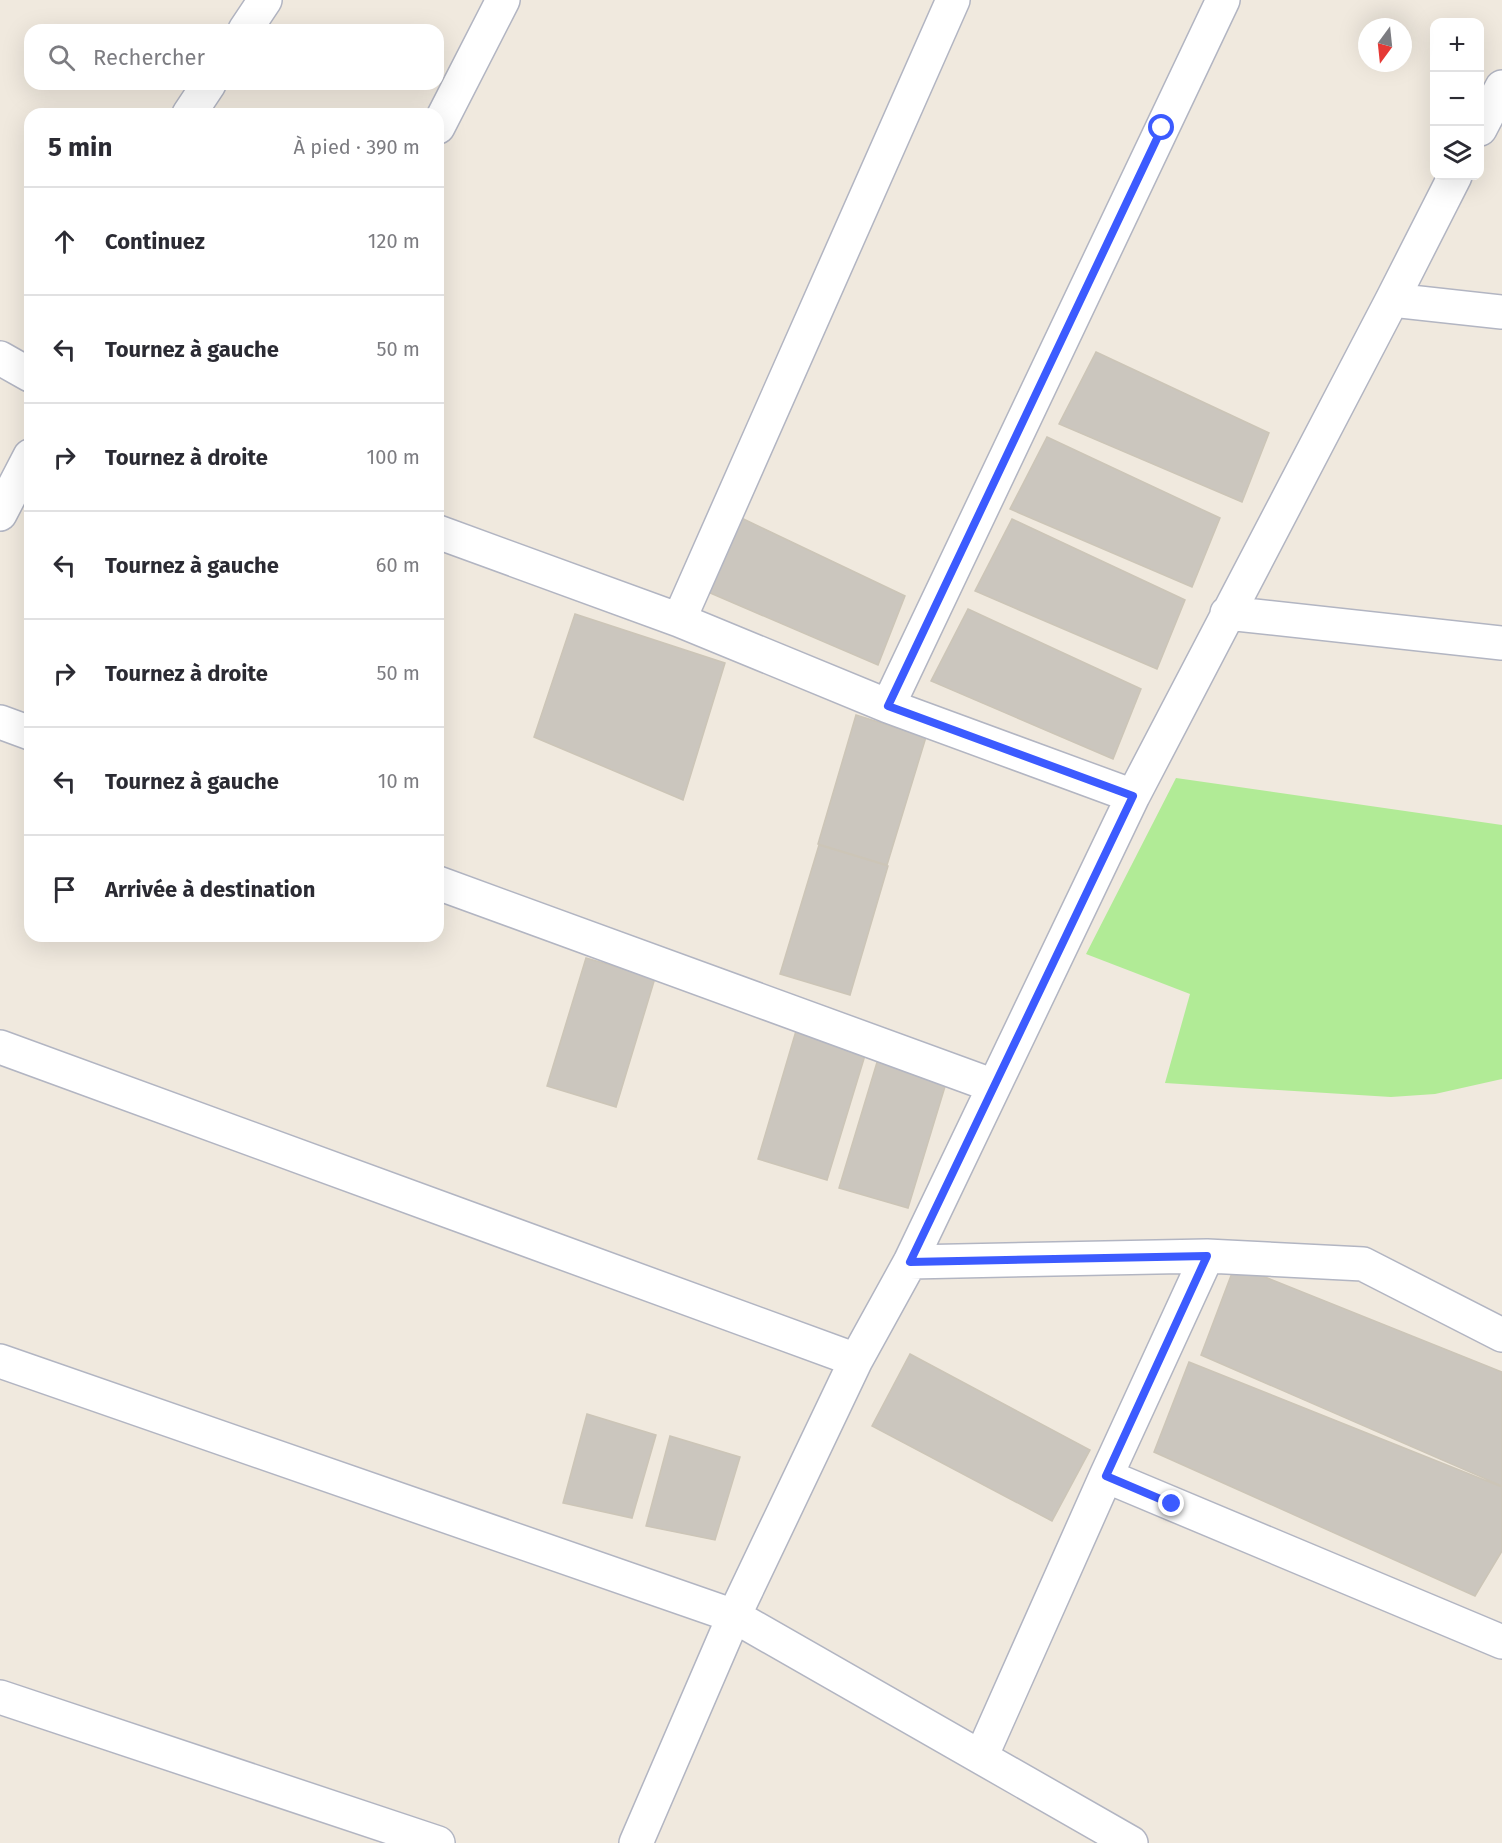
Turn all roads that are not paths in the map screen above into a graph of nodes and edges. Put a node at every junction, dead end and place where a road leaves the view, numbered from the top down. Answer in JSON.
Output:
{"nodes":[{"id":1,"x":265,"y":0,"type":"edge"},
{"id":2,"x":503,"y":0,"type":"edge"},
{"id":3,"x":953,"y":0,"type":"edge"},
{"id":4,"x":1223,"y":0,"type":"edge"},
{"id":5,"x":249,"y":24,"type":"edge"},
{"id":6,"x":1502,"y":87,"type":"edge"},
{"id":7,"x":205,"y":90,"type":"edge"},
{"id":8,"x":193,"y":108,"type":"edge"},
{"id":9,"x":444,"y":115,"type":"edge"},
{"id":10,"x":1481,"y":126,"type":"edge"},
{"id":11,"x":1453,"y":180,"type":"edge"},
{"id":12,"x":1392,"y":300,"type":"junction"},
{"id":13,"x":1502,"y":312,"type":"edge"},
{"id":14,"x":24,"y":468,"type":"edge"},
{"id":15,"x":0,"y":514,"type":"edge"},
{"id":16,"x":444,"y":534,"type":"edge"},
{"id":17,"x":1227,"y":613,"type":"junction"},
{"id":18,"x":679,"y":620,"type":"junction"},
{"id":19,"x":1502,"y":643,"type":"edge"},
{"id":20,"x":888,"y":706,"type":"junction"},
{"id":21,"x":0,"y":722,"type":"edge"},
{"id":22,"x":24,"y":731,"type":"edge"},
{"id":23,"x":1133,"y":796,"type":"junction"},
{"id":24,"x":444,"y":885,"type":"edge"},
{"id":25,"x":0,"y":1047,"type":"edge"},
{"id":26,"x":994,"y":1086,"type":"junction"},
{"id":27,"x":1207,"y":1256,"type":"junction"},
{"id":28,"x":910,"y":1262,"type":"junction"},
{"id":29,"x":1502,"y":1335,"type":"edge"},
{"id":30,"x":856,"y":1360,"type":"junction"},
{"id":31,"x":0,"y":1361,"type":"edge"},
{"id":32,"x":1106,"y":1476,"type":"junction"},
{"id":33,"x":734,"y":1616,"type":"junction"},
{"id":34,"x":1502,"y":1642,"type":"edge"},
{"id":35,"x":0,"y":1697,"type":"edge"},
{"id":36,"x":981,"y":1757,"type":"junction"},
{"id":37,"x":438,"y":1843,"type":"edge"},
{"id":38,"x":636,"y":1843,"type":"edge"},
{"id":39,"x":1131,"y":1843,"type":"edge"}],
"edges":[{"from":1,"to":5,"type":"street"},
{"from":2,"to":9,"type":"street"},
{"from":3,"to":18,"type":"street"},
{"from":4,"to":20,"type":"street"},
{"from":6,"to":10,"type":"street"},
{"from":7,"to":8,"type":"street"},
{"from":11,"to":12,"type":"street"},
{"from":12,"to":13,"type":"street"},
{"from":12,"to":17,"type":"street"},
{"from":14,"to":15,"type":"street"},
{"from":16,"to":18,"type":"street"},
{"from":17,"to":19,"type":"street"},
{"from":17,"to":23,"type":"street"},
{"from":18,"to":20,"type":"street"},
{"from":20,"to":23,"type":"street"},
{"from":21,"to":22,"type":"street"},
{"from":23,"to":26,"type":"street"},
{"from":24,"to":26,"type":"street"},
{"from":25,"to":30,"type":"street"},
{"from":26,"to":28,"type":"street"},
{"from":27,"to":28,"type":"street"},
{"from":27,"to":29,"type":"street"},
{"from":27,"to":32,"type":"street"},
{"from":28,"to":30,"type":"street"},
{"from":30,"to":33,"type":"street"},
{"from":31,"to":33,"type":"street"},
{"from":32,"to":34,"type":"street"},
{"from":32,"to":36,"type":"street"},
{"from":33,"to":36,"type":"street"},
{"from":33,"to":38,"type":"street"},
{"from":35,"to":37,"type":"street"},
{"from":36,"to":39,"type":"street"}]}
